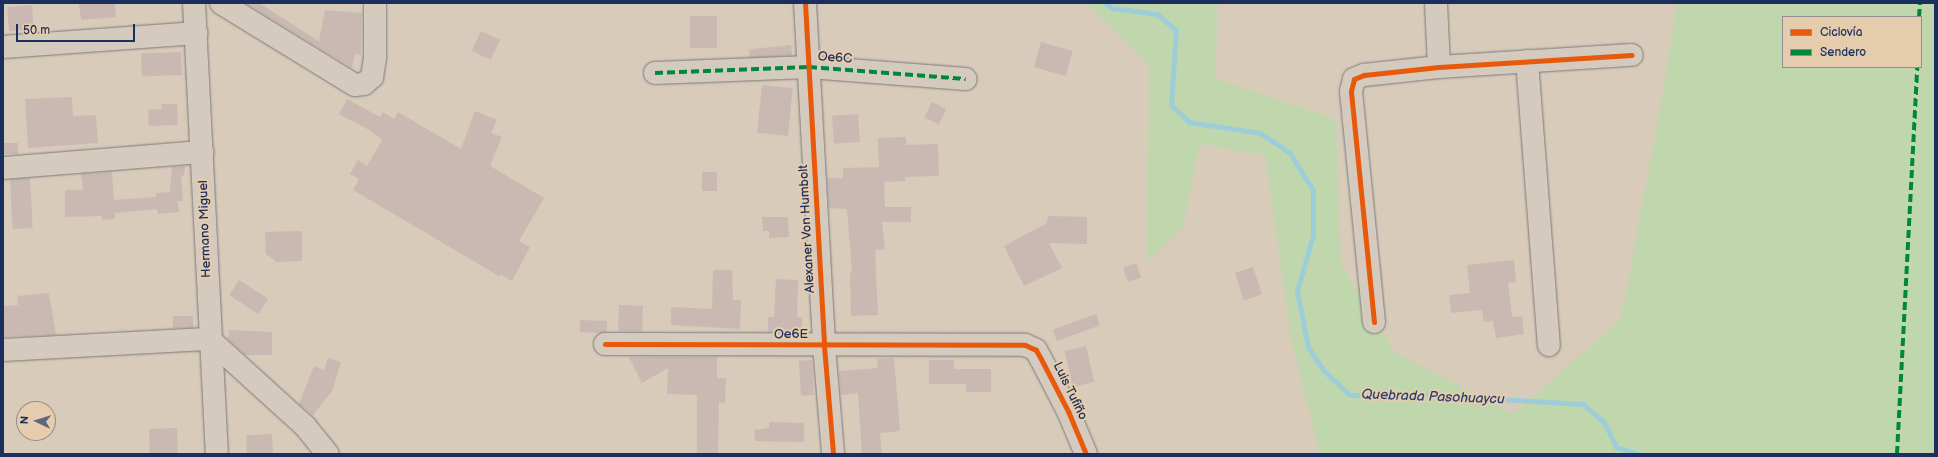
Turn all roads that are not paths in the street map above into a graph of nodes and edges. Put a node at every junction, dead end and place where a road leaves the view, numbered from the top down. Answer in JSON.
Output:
{"nodes":[{"id":1,"x":194,"y":3,"type":"edge"},
{"id":2,"x":221,"y":3,"type":"edge"},
{"id":3,"x":375,"y":3,"type":"edge"},
{"id":4,"x":805,"y":3,"type":"edge"},
{"id":5,"x":1436,"y":3,"type":"edge"},
{"id":6,"x":196,"y":33,"type":"junction"},
{"id":7,"x":3,"y":47,"type":"edge"},
{"id":8,"x":1632,"y":55,"type":"dead end"},
{"id":9,"x":1527,"y":61,"type":"junction"},
{"id":10,"x":809,"y":67,"type":"junction"},
{"id":11,"x":1439,"y":67,"type":"junction"},
{"id":12,"x":655,"y":73,"type":"dead end"},
{"id":13,"x":966,"y":79,"type":"dead end"},
{"id":14,"x":202,"y":152,"type":"junction"},
{"id":15,"x":3,"y":168,"type":"edge"},
{"id":16,"x":1374,"y":322,"type":"dead end"},
{"id":17,"x":210,"y":339,"type":"junction"},
{"id":18,"x":605,"y":344,"type":"dead end"},
{"id":19,"x":1025,"y":345,"type":"joint"},
{"id":20,"x":1548,"y":345,"type":"dead end"},
{"id":21,"x":824,"y":346,"type":"junction"},
{"id":22,"x":3,"y":350,"type":"edge"},
{"id":23,"x":217,"y":454,"type":"edge"},
{"id":24,"x":328,"y":454,"type":"edge"},
{"id":25,"x":833,"y":454,"type":"edge"},
{"id":26,"x":1086,"y":454,"type":"edge"}],
"edges":[{"from":1,"to":6,"type":"street","name":"Hermano Miguel"},
{"from":2,"to":3,"type":"street"},
{"from":4,"to":10,"type":"street","name":"Alexaner Von Humbolt"},
{"from":5,"to":11,"type":"street"},
{"from":6,"to":7,"type":"street"},
{"from":6,"to":14,"type":"street","name":"Hermano Miguel"},
{"from":8,"to":9,"type":"street"},
{"from":9,"to":11,"type":"street"},
{"from":9,"to":20,"type":"street"},
{"from":10,"to":12,"type":"street","name":"Oe6C"},
{"from":10,"to":13,"type":"street","name":"Oe6C"},
{"from":10,"to":21,"type":"street","name":"Alexaner Von Humbolt"},
{"from":11,"to":16,"type":"street"},
{"from":14,"to":15,"type":"street"},
{"from":14,"to":17,"type":"street","name":"Hermano Miguel"},
{"from":17,"to":22,"type":"street"},
{"from":17,"to":23,"type":"street","name":"Hermano Miguel"},
{"from":17,"to":24,"type":"street"},
{"from":18,"to":21,"type":"street","name":"Oe6E"},
{"from":19,"to":21,"type":"street","name":"Oe6E"},
{"from":19,"to":26,"type":"street","name":"Luis Tufiño"},
{"from":21,"to":25,"type":"street","name":"Alexaner Von Humbolt"}]}
